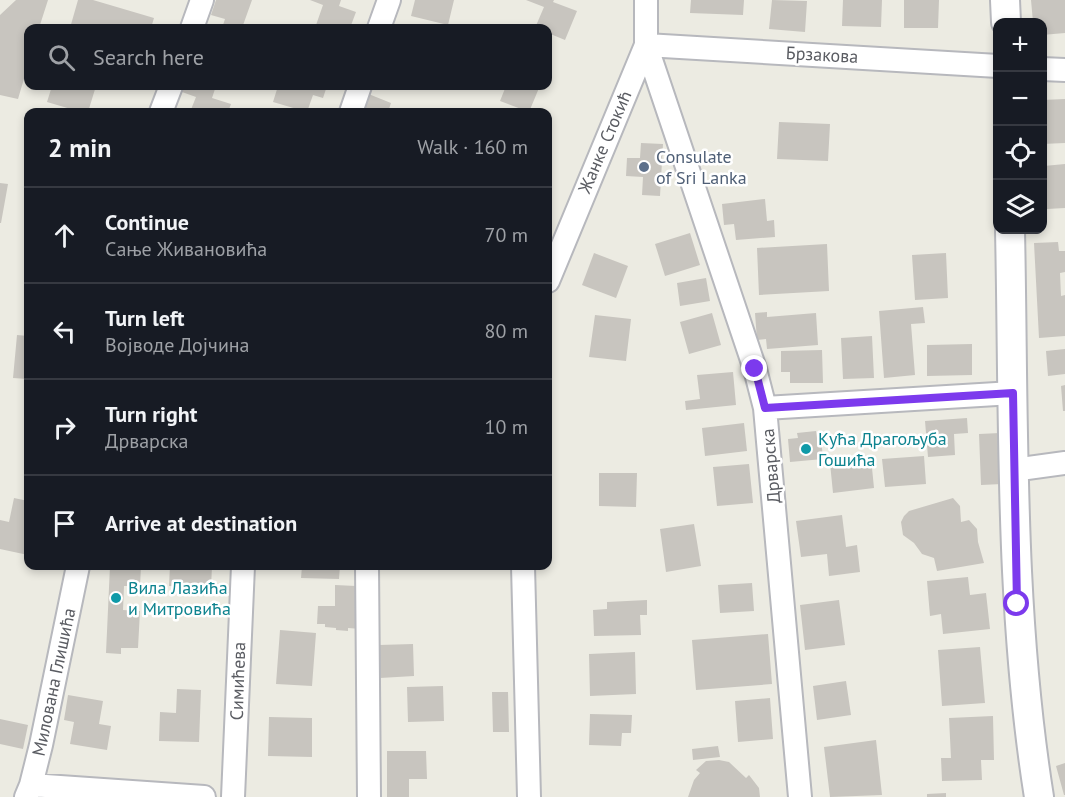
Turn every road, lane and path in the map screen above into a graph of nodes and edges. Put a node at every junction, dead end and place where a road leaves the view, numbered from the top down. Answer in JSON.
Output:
{"nodes":[{"id":1,"x":202,"y":0,"type":"edge"},
{"id":2,"x":389,"y":0,"type":"edge"},
{"id":3,"x":646,"y":0,"type":"edge"},
{"id":4,"x":1005,"y":0,"type":"edge"},
{"id":5,"x":1006,"y":18,"type":"edge"},
{"id":6,"x":193,"y":24,"type":"edge"},
{"id":7,"x":380,"y":24,"type":"edge"},
{"id":8,"x":646,"y":45,"type":"junction"},
{"id":9,"x":993,"y":66,"type":"edge"},
{"id":10,"x":1047,"y":69,"type":"edge"},
{"id":11,"x":1065,"y":70,"type":"edge"},
{"id":12,"x":169,"y":90,"type":"edge"},
{"id":13,"x":359,"y":90,"type":"edge"},
{"id":14,"x":163,"y":108,"type":"edge"},
{"id":15,"x":352,"y":108,"type":"edge"},
{"id":16,"x":1010,"y":234,"type":"edge"},
{"id":17,"x":552,"y":271,"type":"edge"},
{"id":18,"x":1013,"y":393,"type":"junction"},
{"id":19,"x":765,"y":408,"type":"junction"},
{"id":20,"x":1065,"y":463,"type":"edge"},
{"id":21,"x":1014,"y":470,"type":"junction"},
{"id":22,"x":77,"y":570,"type":"edge"},
{"id":23,"x":243,"y":570,"type":"edge"},
{"id":24,"x":367,"y":570,"type":"edge"},
{"id":25,"x":523,"y":570,"type":"edge"},
{"id":26,"x":29,"y":791,"type":"edge"},
{"id":27,"x":204,"y":797,"type":"edge"},
{"id":28,"x":233,"y":797,"type":"edge"},
{"id":29,"x":369,"y":797,"type":"edge"},
{"id":30,"x":529,"y":797,"type":"edge"},
{"id":31,"x":800,"y":797,"type":"edge"},
{"id":32,"x":1039,"y":797,"type":"edge"}],
"edges":[{"from":1,"to":6,"type":"street"},
{"from":2,"to":7,"type":"street"},
{"from":3,"to":8,"type":"street","name":"Жанке Стокић"},
{"from":4,"to":5,"type":"street"},
{"from":8,"to":9,"type":"street","name":"Брзакова"},
{"from":8,"to":17,"type":"street","name":"Жанке Стокић"},
{"from":8,"to":19,"type":"street","name":"Дрварска"},
{"from":10,"to":11,"type":"street"},
{"from":12,"to":14,"type":"street"},
{"from":13,"to":15,"type":"street"},
{"from":16,"to":18,"type":"street"},
{"from":18,"to":19,"type":"street"},
{"from":18,"to":21,"type":"street"},
{"from":19,"to":31,"type":"street","name":"Дрварска"},
{"from":20,"to":21,"type":"street"},
{"from":21,"to":32,"type":"street"},
{"from":22,"to":26,"type":"street","name":"Милована Глишића"},
{"from":23,"to":28,"type":"street","name":"Симићева"},
{"from":24,"to":29,"type":"street"},
{"from":25,"to":30,"type":"street"},
{"from":26,"to":27,"type":"street"}]}
